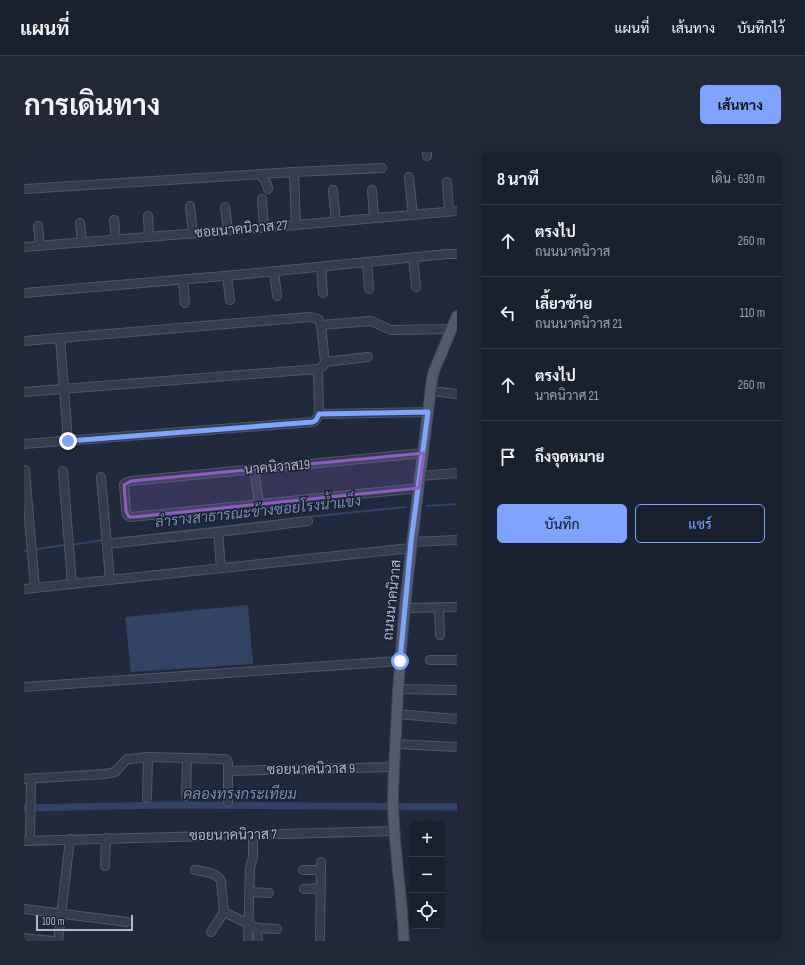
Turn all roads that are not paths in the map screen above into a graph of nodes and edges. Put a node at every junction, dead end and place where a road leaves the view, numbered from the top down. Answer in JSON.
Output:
{"nodes":[{"id":1,"x":382,"y":168,"type":"dead end"},
{"id":2,"x":294,"y":172,"type":"junction"},
{"id":3,"x":260,"y":174,"type":"junction"},
{"id":4,"x":409,"y":177,"type":"dead end"},
{"id":5,"x":447,"y":182,"type":"dead end"},
{"id":6,"x":24,"y":188,"type":"edge"},
{"id":7,"x":268,"y":189,"type":"dead end"},
{"id":8,"x":333,"y":190,"type":"dead end"},
{"id":9,"x":372,"y":190,"type":"dead end"},
{"id":10,"x":262,"y":198,"type":"dead end"},
{"id":11,"x":190,"y":206,"type":"dead end"},
{"id":12,"x":225,"y":207,"type":"dead end"},
{"id":13,"x":453,"y":211,"type":"edge"},
{"id":14,"x":413,"y":215,"type":"junction"},
{"id":15,"x":148,"y":216,"type":"dead end"},
{"id":16,"x":374,"y":218,"type":"junction"},
{"id":17,"x":114,"y":220,"type":"dead end"},
{"id":18,"x":336,"y":222,"type":"junction"},
{"id":19,"x":80,"y":223,"type":"dead end"},
{"id":20,"x":296,"y":225,"type":"junction"},
{"id":21,"x":38,"y":226,"type":"dead end"},
{"id":22,"x":264,"y":228,"type":"junction"},
{"id":23,"x":228,"y":230,"type":"junction"},
{"id":24,"x":193,"y":233,"type":"junction"},
{"id":25,"x":149,"y":237,"type":"junction"},
{"id":26,"x":116,"y":239,"type":"junction"},
{"id":27,"x":82,"y":242,"type":"junction"},
{"id":28,"x":40,"y":245,"type":"junction"},
{"id":29,"x":24,"y":247,"type":"edge"},
{"id":30,"x":457,"y":254,"type":"edge"},
{"id":31,"x":413,"y":257,"type":"junction"},
{"id":32,"x":367,"y":262,"type":"junction"},
{"id":33,"x":320,"y":266,"type":"junction"},
{"id":34,"x":274,"y":271,"type":"junction"},
{"id":35,"x":228,"y":276,"type":"junction"},
{"id":36,"x":183,"y":280,"type":"junction"},
{"id":37,"x":416,"y":287,"type":"dead end"},
{"id":38,"x":369,"y":289,"type":"dead end"},
{"id":39,"x":24,"y":293,"type":"edge"},
{"id":40,"x":322,"y":293,"type":"dead end"},
{"id":41,"x":277,"y":296,"type":"dead end"},
{"id":42,"x":230,"y":300,"type":"dead end"},
{"id":43,"x":185,"y":303,"type":"dead end"},
{"id":44,"x":457,"y":316,"type":"edge"},
{"id":45,"x":321,"y":325,"type":"junction"},
{"id":46,"x":452,"y":329,"type":"junction"},
{"id":47,"x":60,"y":338,"type":"junction"},
{"id":48,"x":24,"y":341,"type":"edge"},
{"id":49,"x":368,"y":357,"type":"dead end"},
{"id":50,"x":324,"y":362,"type":"junction"},
{"id":51,"x":318,"y":369,"type":"junction"},
{"id":52,"x":63,"y":390,"type":"junction"},
{"id":53,"x":431,"y":391,"type":"junction"},
{"id":54,"x":24,"y":392,"type":"edge"},
{"id":55,"x":457,"y":394,"type":"edge"},
{"id":56,"x":428,"y":412,"type":"junction"},
{"id":57,"x":319,"y":414,"type":"junction"},
{"id":58,"x":68,"y":441,"type":"junction"},
{"id":59,"x":24,"y":444,"type":"edge"},
{"id":60,"x":424,"y":453,"type":"junction"},
{"id":61,"x":254,"y":469,"type":"junction"},
{"id":62,"x":25,"y":470,"type":"edge"},
{"id":63,"x":63,"y":471,"type":"dead end"},
{"id":64,"x":457,"y":474,"type":"edge"},
{"id":65,"x":421,"y":476,"type":"junction"},
{"id":66,"x":101,"y":477,"type":"dead end"},
{"id":67,"x":419,"y":488,"type":"junction"},
{"id":68,"x":259,"y":503,"type":"junction"},
{"id":69,"x":308,"y":521,"type":"dead end"},
{"id":70,"x":218,"y":532,"type":"junction"},
{"id":71,"x":457,"y":540,"type":"edge"},
{"id":72,"x":107,"y":544,"type":"junction"},
{"id":73,"x":411,"y":545,"type":"junction"},
{"id":74,"x":221,"y":568,"type":"junction"},
{"id":75,"x":110,"y":580,"type":"junction"},
{"id":76,"x":72,"y":584,"type":"junction"},
{"id":77,"x":35,"y":588,"type":"junction"},
{"id":78,"x":24,"y":589,"type":"edge"},
{"id":79,"x":439,"y":607,"type":"junction"},
{"id":80,"x":457,"y":607,"type":"edge"},
{"id":81,"x":404,"y":608,"type":"junction"},
{"id":82,"x":440,"y":635,"type":"dead end"},
{"id":83,"x":430,"y":660,"type":"dead end"},
{"id":84,"x":457,"y":660,"type":"edge"},
{"id":85,"x":400,"y":661,"type":"junction"},
{"id":86,"x":24,"y":687,"type":"edge"},
{"id":87,"x":398,"y":689,"type":"junction"},
{"id":88,"x":457,"y":690,"type":"edge"},
{"id":89,"x":397,"y":714,"type":"junction"},
{"id":90,"x":457,"y":719,"type":"edge"},
{"id":91,"x":396,"y":744,"type":"junction"},
{"id":92,"x":457,"y":747,"type":"edge"},
{"id":93,"x":148,"y":757,"type":"junction"},
{"id":94,"x":187,"y":758,"type":"junction"},
{"id":95,"x":394,"y":767,"type":"junction"},
{"id":96,"x":228,"y":771,"type":"junction"},
{"id":97,"x":27,"y":779,"type":"edge"},
{"id":98,"x":186,"y":796,"type":"dead end"},
{"id":99,"x":147,"y":798,"type":"dead end"},
{"id":100,"x":228,"y":802,"type":"dead end"},
{"id":101,"x":395,"y":831,"type":"junction"},
{"id":102,"x":253,"y":835,"type":"junction"},
{"id":103,"x":106,"y":838,"type":"junction"},
{"id":104,"x":70,"y":839,"type":"junction"},
{"id":105,"x":27,"y":840,"type":"edge"},
{"id":106,"x":105,"y":866,"type":"dead end"},
{"id":107,"x":195,"y":870,"type":"dead end"},
{"id":108,"x":303,"y":870,"type":"dead end"},
{"id":109,"x":304,"y":888,"type":"dead end"},
{"id":110,"x":320,"y":888,"type":"junction"},
{"id":111,"x":249,"y":892,"type":"junction"},
{"id":112,"x":269,"y":893,"type":"dead end"},
{"id":113,"x":24,"y":909,"type":"edge"},
{"id":114,"x":224,"y":912,"type":"junction"},
{"id":115,"x":61,"y":914,"type":"junction"},
{"id":116,"x":127,"y":922,"type":"dead end"},
{"id":117,"x":248,"y":924,"type":"junction"},
{"id":118,"x":257,"y":928,"type":"junction"},
{"id":119,"x":277,"y":929,"type":"dead end"},
{"id":120,"x":211,"y":932,"type":"dead end"},
{"id":121,"x":24,"y":938,"type":"edge"},
{"id":122,"x":53,"y":941,"type":"edge"},
{"id":123,"x":58,"y":941,"type":"edge"},
{"id":124,"x":248,"y":941,"type":"edge"},
{"id":125,"x":258,"y":941,"type":"edge"},
{"id":126,"x":320,"y":941,"type":"edge"},
{"id":127,"x":404,"y":941,"type":"edge"}],
"edges":[{"from":1,"to":2,"type":"street"},
{"from":2,"to":3,"type":"street"},
{"from":2,"to":20,"type":"street"},
{"from":3,"to":6,"type":"street"},
{"from":3,"to":7,"type":"street"},
{"from":4,"to":14,"type":"street"},
{"from":5,"to":13,"type":"street"},
{"from":8,"to":18,"type":"street"},
{"from":9,"to":16,"type":"street"},
{"from":10,"to":22,"type":"street"},
{"from":11,"to":24,"type":"street"},
{"from":12,"to":23,"type":"street"},
{"from":13,"to":14,"type":"street","name":"ซอยนาคนิวาส 27"},
{"from":14,"to":16,"type":"street","name":"ซอยนาคนิวาส 27"},
{"from":15,"to":25,"type":"street"},
{"from":16,"to":18,"type":"street","name":"ซอยนาคนิวาส 27"},
{"from":17,"to":26,"type":"street"},
{"from":18,"to":20,"type":"street","name":"ซอยนาคนิวาส 27"},
{"from":19,"to":27,"type":"street"},
{"from":20,"to":22,"type":"street","name":"ซอยนาคนิวาส 27"},
{"from":21,"to":28,"type":"street"},
{"from":22,"to":23,"type":"street","name":"ซอยนาคนิวาส 27"},
{"from":23,"to":24,"type":"street","name":"ซอยนาคนิวาส 27"},
{"from":24,"to":25,"type":"street","name":"ซอยนาคนิวาส 27"},
{"from":25,"to":26,"type":"street","name":"ซอยนาคนิวาส 27"},
{"from":26,"to":27,"type":"street","name":"ซอยนาคนิวาส 27"},
{"from":27,"to":28,"type":"street","name":"ซอยนาคนิวาส 27"},
{"from":28,"to":29,"type":"street","name":"ซอยนาคนิวาส 27"},
{"from":30,"to":31,"type":"street"},
{"from":31,"to":32,"type":"street"},
{"from":31,"to":37,"type":"street"},
{"from":32,"to":33,"type":"street"},
{"from":32,"to":38,"type":"street"},
{"from":33,"to":34,"type":"street"},
{"from":33,"to":40,"type":"street"},
{"from":34,"to":35,"type":"street"},
{"from":34,"to":41,"type":"street"},
{"from":35,"to":36,"type":"street"},
{"from":35,"to":42,"type":"street"},
{"from":36,"to":39,"type":"street"},
{"from":36,"to":43,"type":"street"},
{"from":44,"to":46,"type":"main road","name":"ถนนนาคนิวาส"},
{"from":45,"to":46,"type":"street"},
{"from":45,"to":47,"type":"street"},
{"from":45,"to":50,"type":"street"},
{"from":46,"to":53,"type":"main road","name":"ถนนนาคนิวาส"},
{"from":47,"to":48,"type":"street"},
{"from":47,"to":52,"type":"street"},
{"from":49,"to":50,"type":"street"},
{"from":50,"to":51,"type":"street"},
{"from":51,"to":52,"type":"street"},
{"from":51,"to":57,"type":"street"},
{"from":52,"to":54,"type":"street"},
{"from":52,"to":58,"type":"street"},
{"from":53,"to":55,"type":"street"},
{"from":53,"to":56,"type":"main road","name":"ถนนนาคนิวาส"},
{"from":56,"to":57,"type":"street"},
{"from":56,"to":60,"type":"main road","name":"ถนนนาคนิวาส"},
{"from":57,"to":58,"type":"street"},
{"from":58,"to":59,"type":"street"},
{"from":60,"to":61,"type":"street","name":"นาคนิวาส19"},
{"from":60,"to":65,"type":"main road","name":"ถนนนาคนิวาส"},
{"from":61,"to":68,"type":"street"},
{"from":61,"to":68,"type":"street","name":"นาคนิวาส19"},
{"from":62,"to":77,"type":"street"},
{"from":63,"to":76,"type":"street"},
{"from":64,"to":65,"type":"street"},
{"from":65,"to":67,"type":"main road","name":"ถนนนาคนิวาส"},
{"from":66,"to":72,"type":"street"},
{"from":67,"to":68,"type":"street"},
{"from":67,"to":73,"type":"main road","name":"ถนนนาคนิวาส"},
{"from":69,"to":70,"type":"street"},
{"from":70,"to":72,"type":"street"},
{"from":70,"to":74,"type":"street"},
{"from":71,"to":73,"type":"street"},
{"from":72,"to":75,"type":"street"},
{"from":73,"to":74,"type":"street"},
{"from":73,"to":81,"type":"main road","name":"ถนนนาคนิวาส"},
{"from":74,"to":75,"type":"street"},
{"from":75,"to":76,"type":"street"},
{"from":76,"to":77,"type":"street"},
{"from":77,"to":78,"type":"street"},
{"from":79,"to":80,"type":"street"},
{"from":79,"to":81,"type":"street"},
{"from":79,"to":82,"type":"street"},
{"from":81,"to":85,"type":"main road","name":"ถนนนาคนิวาส"},
{"from":83,"to":84,"type":"street"},
{"from":85,"to":86,"type":"street"},
{"from":85,"to":87,"type":"main road","name":"ถนนนาคนิวาส"},
{"from":87,"to":88,"type":"street"},
{"from":87,"to":89,"type":"main road","name":"ถนนนาคนิวาส"},
{"from":89,"to":90,"type":"street"},
{"from":89,"to":91,"type":"main road","name":"ถนนนาคนิวาส"},
{"from":91,"to":92,"type":"street"},
{"from":91,"to":95,"type":"main road","name":"ถนนนาคนิวาส"},
{"from":93,"to":94,"type":"street"},
{"from":93,"to":97,"type":"street"},
{"from":93,"to":99,"type":"street"},
{"from":94,"to":96,"type":"street"},
{"from":94,"to":98,"type":"street"},
{"from":95,"to":96,"type":"street","name":"ซอยนาคนิวาส 9"},
{"from":95,"to":101,"type":"main road","name":"ถนนนาคนิวาส"},
{"from":96,"to":100,"type":"street"},
{"from":97,"to":105,"type":"street"},
{"from":101,"to":102,"type":"street","name":"ซอยนาคนิวาส 7"},
{"from":101,"to":127,"type":"main road","name":"ถนนนาคนิวาส"},
{"from":102,"to":103,"type":"street","name":"ซอยนาคนิวาส 7"},
{"from":102,"to":111,"type":"street"},
{"from":103,"to":104,"type":"street","name":"ซอยนาคนิวาส 7"},
{"from":103,"to":106,"type":"street"},
{"from":104,"to":105,"type":"street","name":"ซอยนาคนิวาส 7"},
{"from":104,"to":115,"type":"street"},
{"from":107,"to":114,"type":"street"},
{"from":108,"to":110,"type":"street"},
{"from":109,"to":110,"type":"street"},
{"from":110,"to":126,"type":"street"},
{"from":111,"to":112,"type":"street"},
{"from":111,"to":117,"type":"street"},
{"from":113,"to":115,"type":"street"},
{"from":114,"to":117,"type":"street"},
{"from":114,"to":120,"type":"street"},
{"from":115,"to":116,"type":"street"},
{"from":115,"to":123,"type":"street"},
{"from":117,"to":118,"type":"street"},
{"from":117,"to":124,"type":"street"},
{"from":118,"to":119,"type":"street"},
{"from":118,"to":125,"type":"street"},
{"from":121,"to":122,"type":"street"}]}
